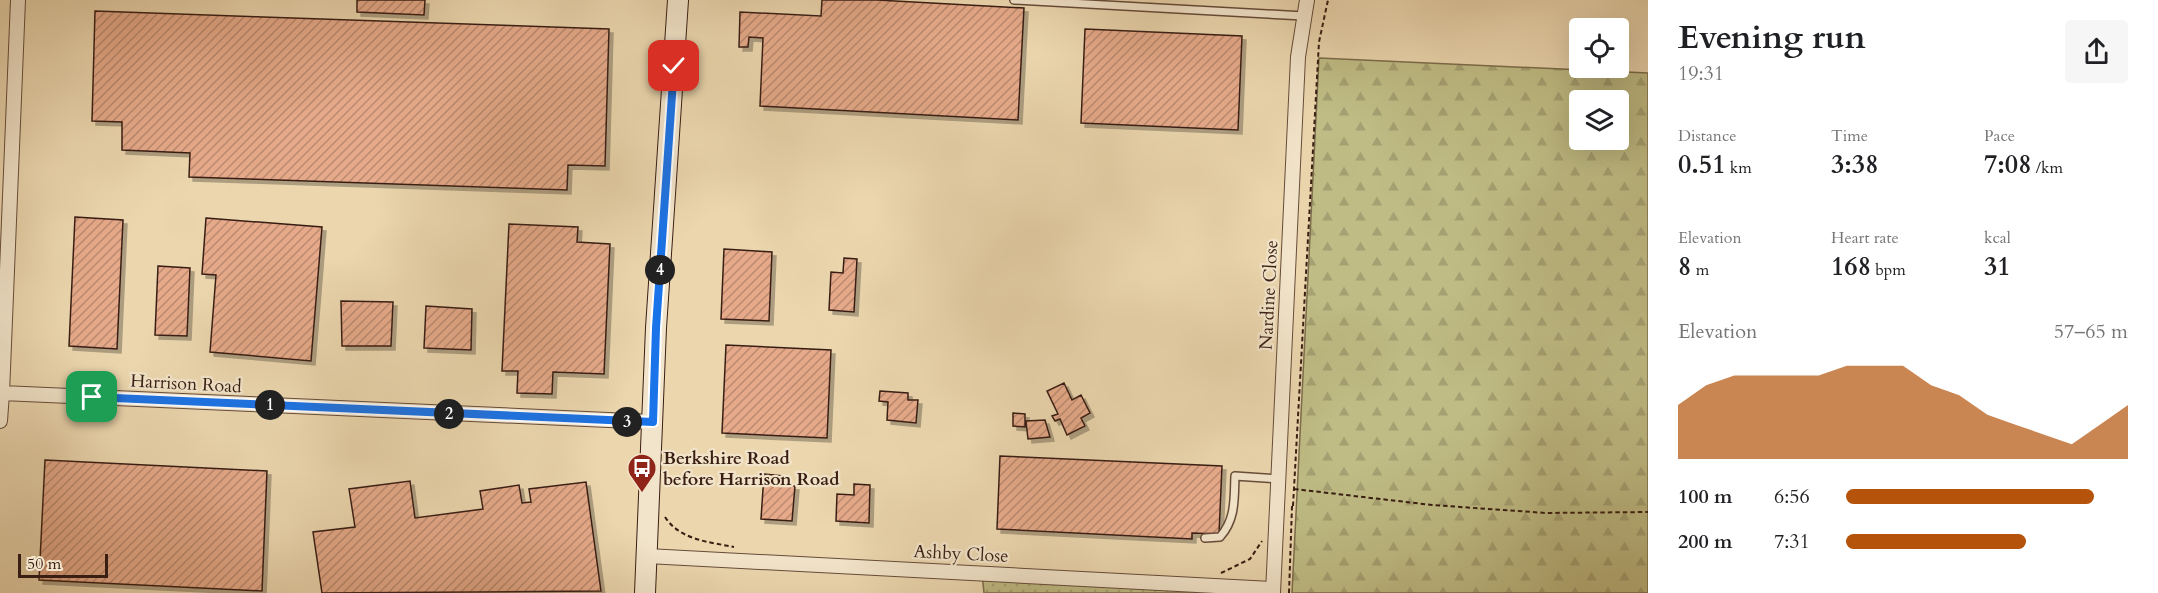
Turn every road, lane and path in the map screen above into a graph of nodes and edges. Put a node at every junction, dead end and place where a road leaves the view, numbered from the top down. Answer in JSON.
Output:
{"nodes":[{"id":1,"x":18,"y":0,"type":"edge"},
{"id":2,"x":678,"y":0,"type":"edge"},
{"id":3,"x":1014,"y":0,"type":"edge"},
{"id":4,"x":1307,"y":0,"type":"edge"},
{"id":5,"x":1328,"y":0,"type":"edge"},
{"id":6,"x":1304,"y":16,"type":"junction"},
{"id":7,"x":2,"y":393,"type":"junction"},
{"id":8,"x":0,"y":421,"type":"edge"},
{"id":9,"x":653,"y":422,"type":"junction"},
{"id":10,"x":1279,"y":479,"type":"junction"},
{"id":11,"x":1294,"y":489,"type":"junction"},
{"id":12,"x":1293,"y":506,"type":"dead end"},
{"id":13,"x":1648,"y":512,"type":"edge"},
{"id":14,"x":663,"y":515,"type":"dead end"},
{"id":15,"x":1206,"y":538,"type":"dead end"},
{"id":16,"x":744,"y":549,"type":"dead end"},
{"id":17,"x":647,"y":556,"type":"junction"},
{"id":18,"x":1273,"y":591,"type":"edge"},
{"id":19,"x":645,"y":593,"type":"edge"}],
"edges":[{"from":1,"to":7,"type":"street"},
{"from":2,"to":9,"type":"main road"},
{"from":3,"to":6,"type":"lane"},
{"from":4,"to":6,"type":"street","name":"Nardine Close"},
{"from":5,"to":11,"type":"path"},
{"from":6,"to":10,"type":"street","name":"Nardine Close"},
{"from":7,"to":8,"type":"street"},
{"from":7,"to":9,"type":"street","name":"Harrison Road"},
{"from":9,"to":17,"type":"main road"},
{"from":10,"to":15,"type":"lane"},
{"from":10,"to":18,"type":"street","name":"Nardine Close"},
{"from":11,"to":12,"type":"path"},
{"from":11,"to":13,"type":"path"},
{"from":14,"to":16,"type":"path"},
{"from":17,"to":18,"type":"street","name":"Ashby Close"},
{"from":17,"to":19,"type":"main road"}]}
